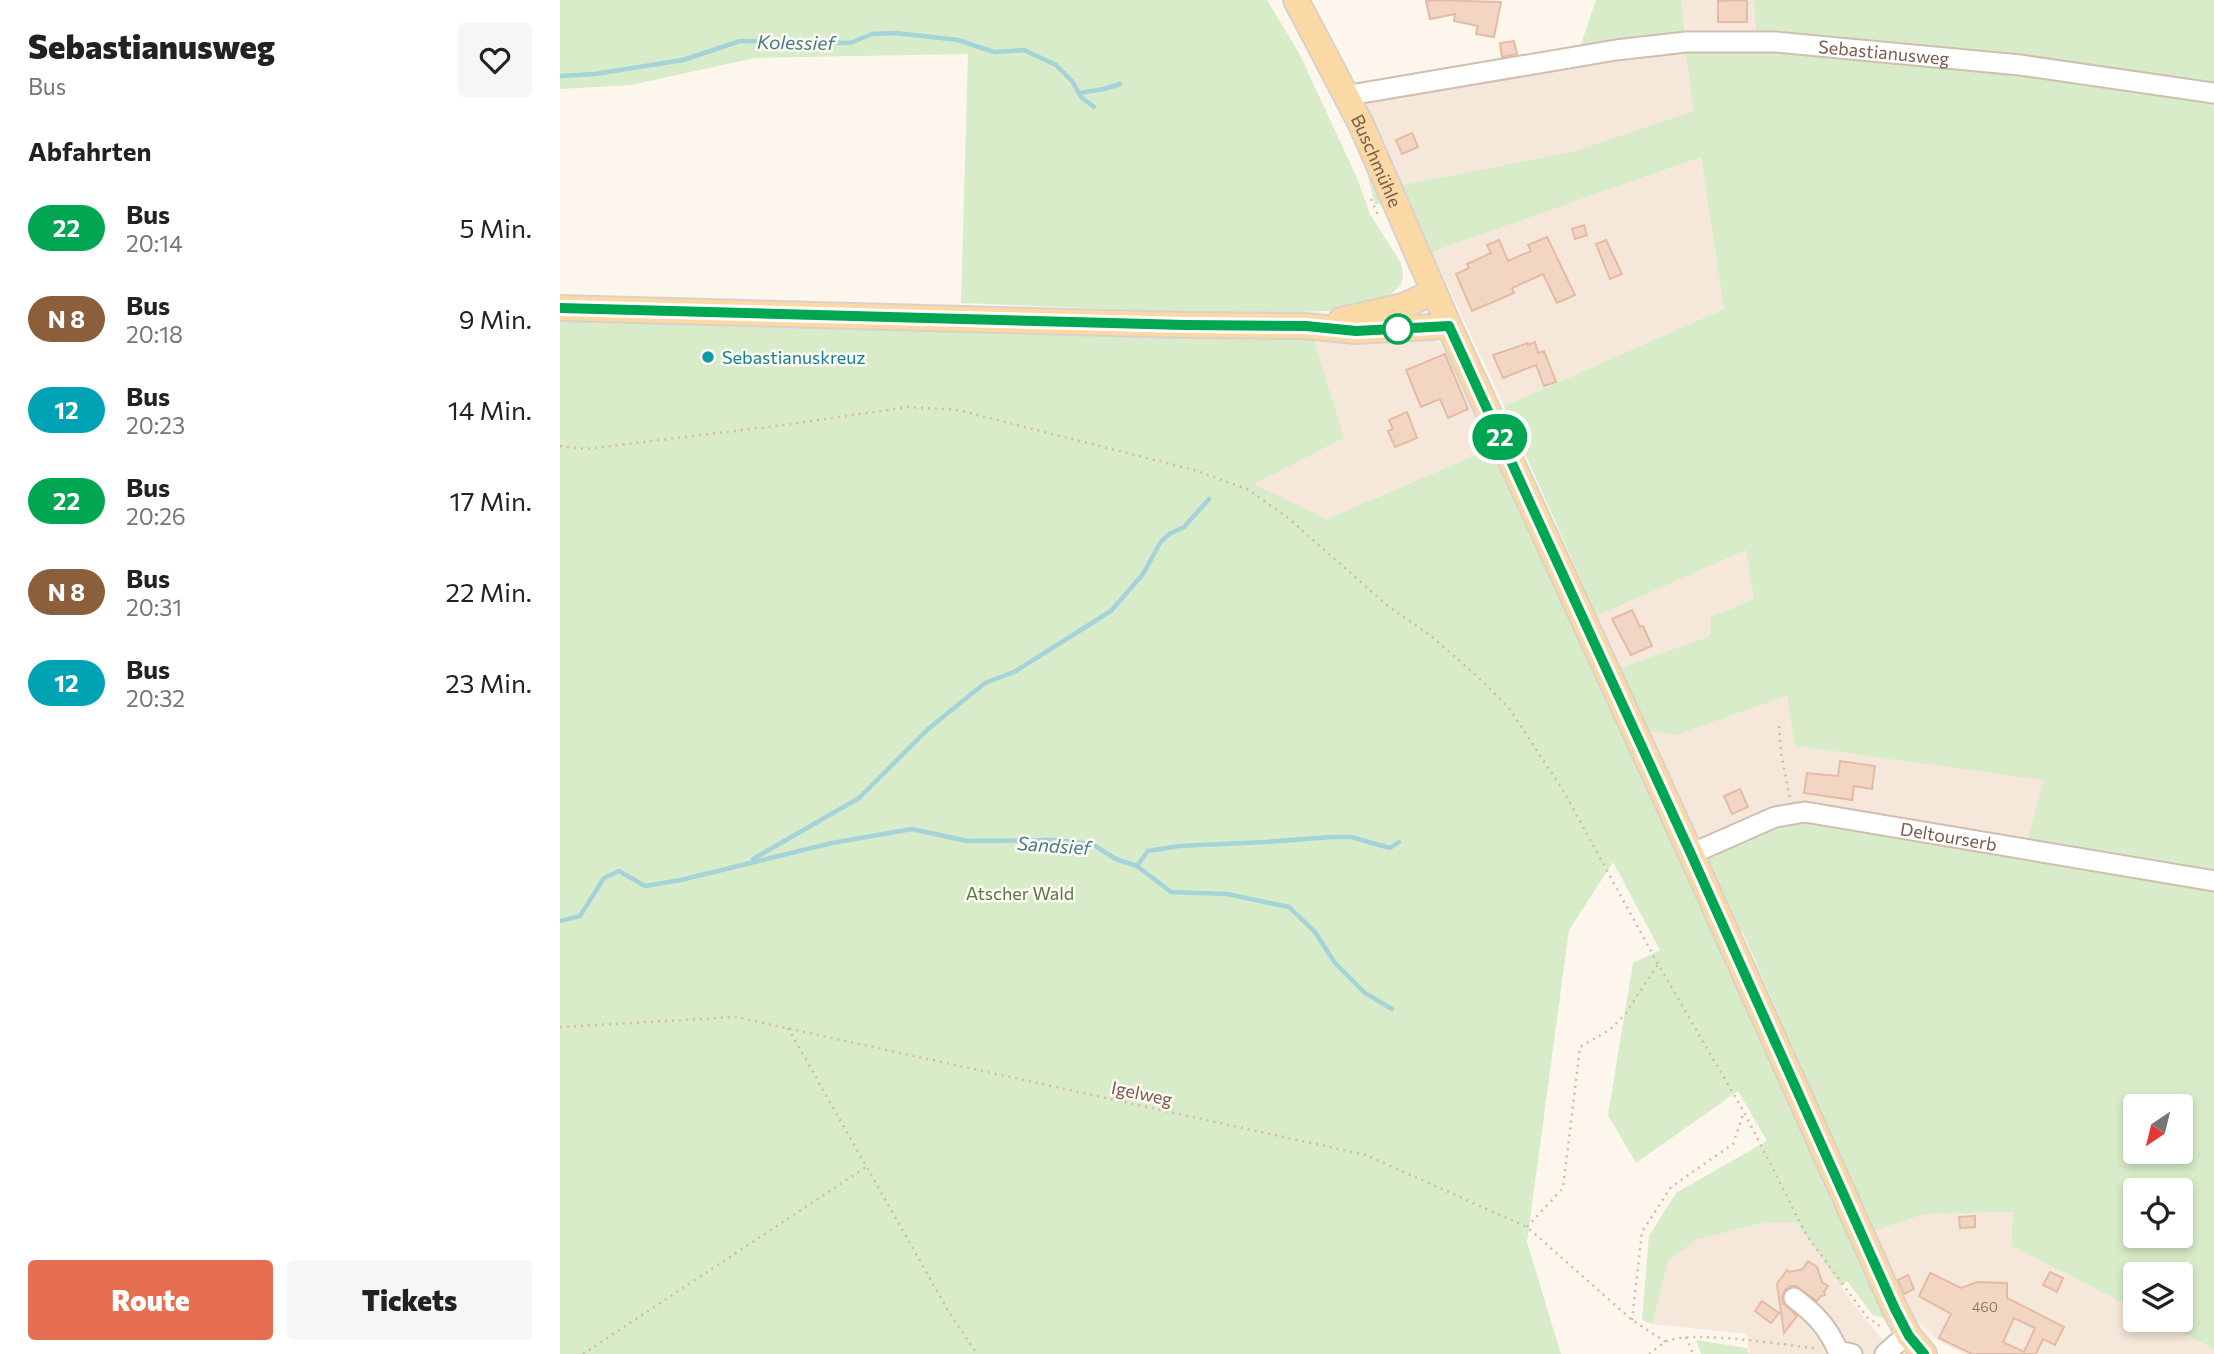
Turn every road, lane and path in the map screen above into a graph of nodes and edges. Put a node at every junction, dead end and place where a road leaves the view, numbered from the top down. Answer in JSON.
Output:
{"nodes":[{"id":1,"x":1296,"y":0,"type":"edge"},
{"id":2,"x":2214,"y":93,"type":"edge"},
{"id":3,"x":1348,"y":97,"type":"junction"},
{"id":4,"x":1434,"y":292,"type":"junction"},
{"id":5,"x":560,"y":308,"type":"edge"},
{"id":6,"x":1306,"y":326,"type":"junction"},
{"id":7,"x":1449,"y":326,"type":"junction"},
{"id":8,"x":560,"y":446,"type":"edge"},
{"id":9,"x":1779,"y":726,"type":"dead end"},
{"id":10,"x":1792,"y":813,"type":"junction"},
{"id":11,"x":1691,"y":854,"type":"junction"},
{"id":12,"x":2214,"y":881,"type":"edge"},
{"id":13,"x":1658,"y":964,"type":"junction"},
{"id":14,"x":560,"y":1027,"type":"edge"},
{"id":15,"x":788,"y":1028,"type":"junction"},
{"id":16,"x":1744,"y":1112,"type":"junction"},
{"id":17,"x":866,"y":1167,"type":"junction"},
{"id":18,"x":1527,"y":1227,"type":"junction"},
{"id":19,"x":1794,"y":1297,"type":"dead end"},
{"id":20,"x":1632,"y":1320,"type":"junction"},
{"id":21,"x":1686,"y":1337,"type":"junction"},
{"id":22,"x":1666,"y":1342,"type":"junction"},
{"id":23,"x":1903,"y":1347,"type":"edge"},
{"id":24,"x":1844,"y":1353,"type":"edge"},
{"id":25,"x":583,"y":1354,"type":"edge"},
{"id":26,"x":977,"y":1354,"type":"edge"},
{"id":27,"x":1649,"y":1354,"type":"edge"},
{"id":28,"x":1693,"y":1354,"type":"edge"}],
"edges":[{"from":1,"to":3,"type":"main road","name":"Buschmühle"},
{"from":2,"to":3,"type":"street","name":"Sebastianusweg"},
{"from":3,"to":4,"type":"main road","name":"Buschmühle"},
{"from":4,"to":6,"type":"main road"},
{"from":4,"to":7,"type":"main road","name":"Buschmühle"},
{"from":5,"to":6,"type":"main road"},
{"from":6,"to":7,"type":"main road"},
{"from":7,"to":11,"type":"main road","name":"Buschmühle"},
{"from":8,"to":13,"type":"path"},
{"from":9,"to":10,"type":"path"},
{"from":10,"to":11,"type":"street","name":"Deltourserb"},
{"from":10,"to":12,"type":"street","name":"Deltourserb"},
{"from":11,"to":23,"type":"main road","name":"Buschmühle"},
{"from":13,"to":16,"type":"path"},
{"from":13,"to":18,"type":"path"},
{"from":14,"to":15,"type":"path","name":"Igelweg"},
{"from":15,"to":17,"type":"path"},
{"from":15,"to":18,"type":"path","name":"Igelweg"},
{"from":16,"to":20,"type":"path"},
{"from":16,"to":23,"type":"path"},
{"from":17,"to":25,"type":"path"},
{"from":17,"to":26,"type":"path"},
{"from":18,"to":20,"type":"path","name":"Igelweg"},
{"from":19,"to":24,"type":"street"},
{"from":20,"to":22,"type":"path","name":"Igelweg"},
{"from":21,"to":22,"type":"path"},
{"from":21,"to":24,"type":"path"},
{"from":21,"to":28,"type":"path"},
{"from":22,"to":27,"type":"path"}]}
